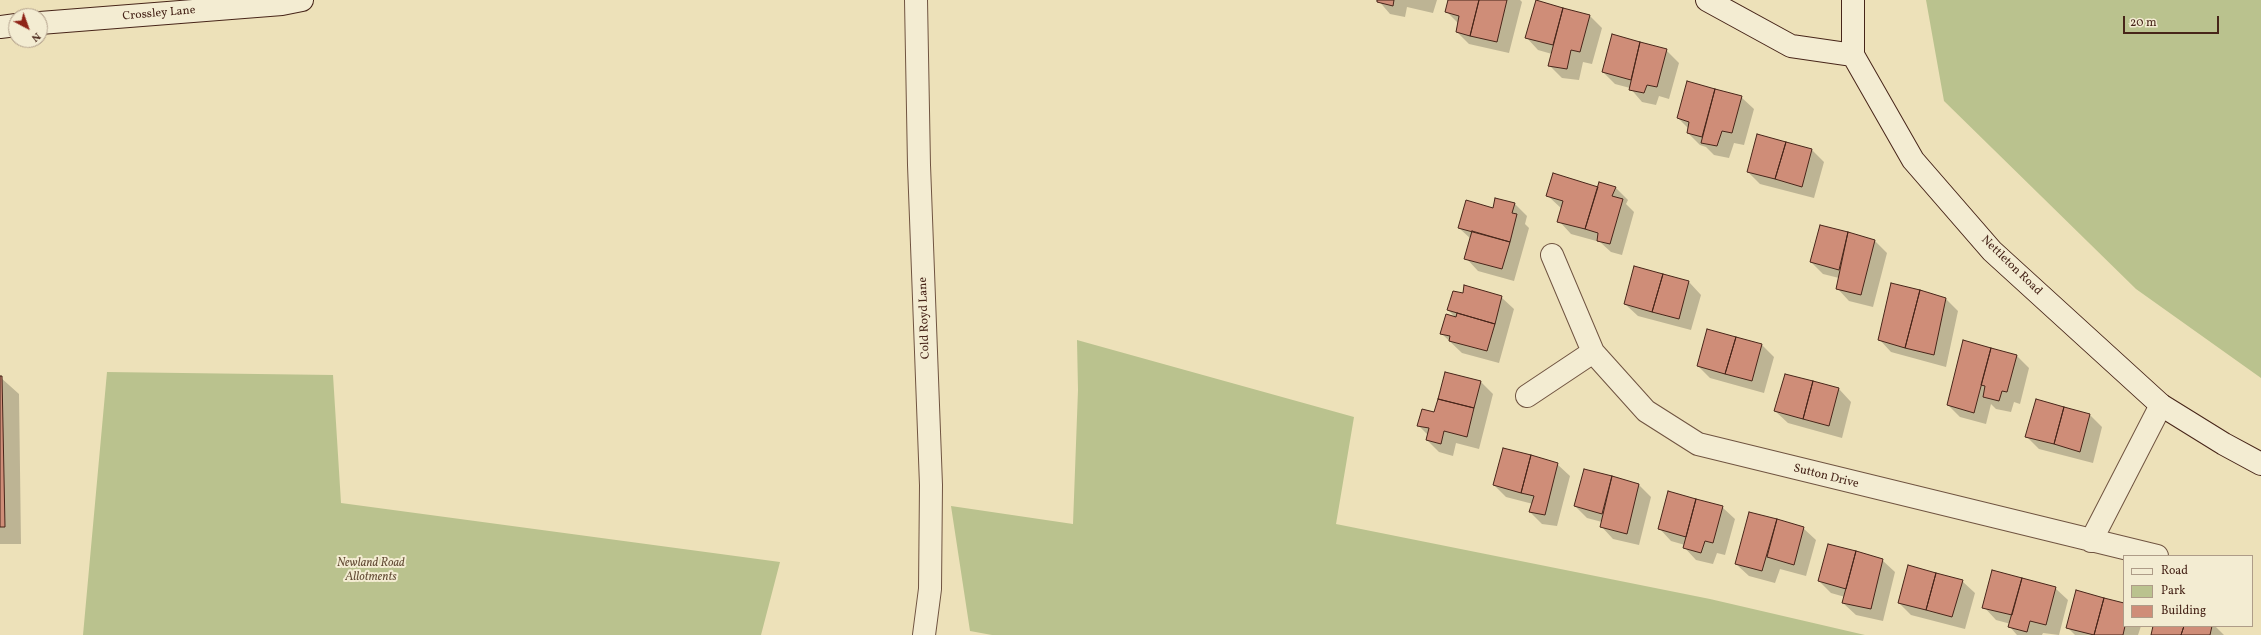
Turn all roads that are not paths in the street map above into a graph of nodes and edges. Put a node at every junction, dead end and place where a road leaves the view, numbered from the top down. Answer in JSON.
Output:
{"nodes":[{"id":1,"x":302,"y":0,"type":"edge"},
{"id":2,"x":916,"y":0,"type":"edge"},
{"id":3,"x":1707,"y":0,"type":"edge"},
{"id":4,"x":1853,"y":0,"type":"edge"},
{"id":5,"x":48,"y":23,"type":"edge"},
{"id":6,"x":1853,"y":55,"type":"junction"},
{"id":7,"x":1552,"y":255,"type":"dead end"},
{"id":8,"x":1593,"y":352,"type":"junction"},
{"id":9,"x":1527,"y":396,"type":"dead end"},
{"id":10,"x":2160,"y":405,"type":"junction"},
{"id":11,"x":2261,"y":464,"type":"edge"},
{"id":12,"x":2091,"y":541,"type":"junction"},
{"id":13,"x":2152,"y":555,"type":"edge"},
{"id":14,"x":924,"y":635,"type":"edge"}],
"edges":[{"from":1,"to":5,"type":"street","name":"Crossley Lane"},
{"from":2,"to":14,"type":"street","name":"Cold Royd Lane"},
{"from":3,"to":6,"type":"street"},
{"from":4,"to":6,"type":"street","name":"Nettleton Road"},
{"from":6,"to":10,"type":"street","name":"Nettleton Road"},
{"from":7,"to":8,"type":"street","name":"Sutton Drive"},
{"from":8,"to":9,"type":"street"},
{"from":8,"to":12,"type":"street","name":"Sutton Drive"},
{"from":10,"to":11,"type":"street","name":"Nettleton Road"},
{"from":10,"to":12,"type":"street"},
{"from":12,"to":13,"type":"street","name":"Sutton Drive"}]}
